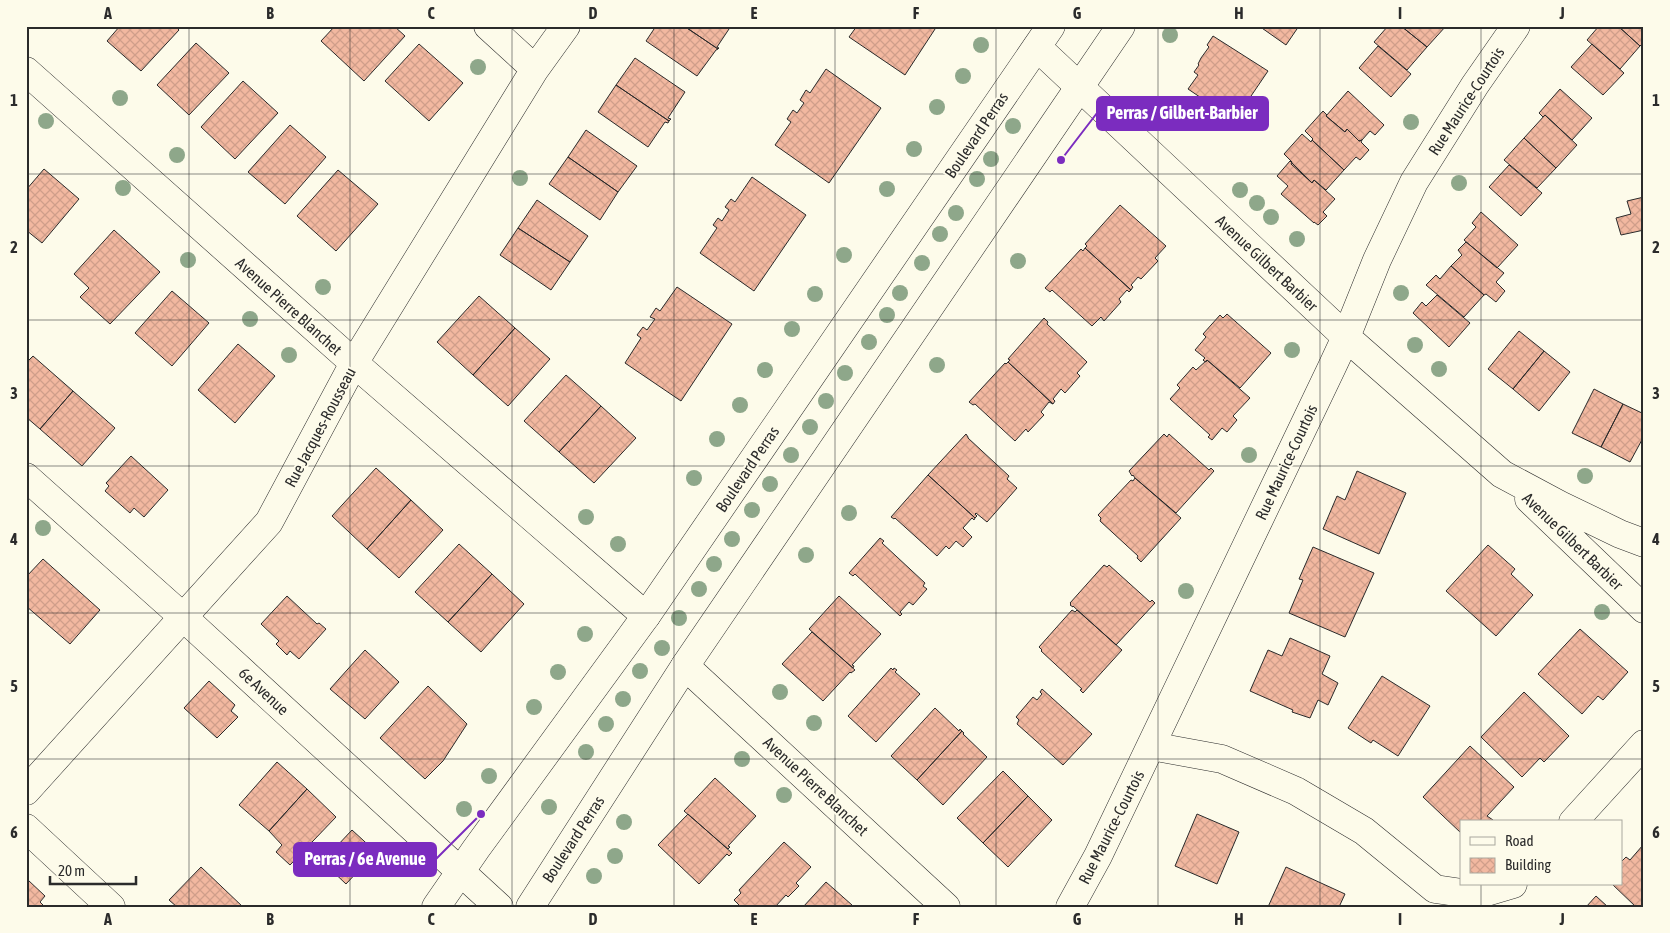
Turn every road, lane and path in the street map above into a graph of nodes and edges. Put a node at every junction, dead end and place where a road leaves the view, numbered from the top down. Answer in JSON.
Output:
{"nodes":[{"id":1,"x":488,"y":26,"type":"edge"},
{"id":2,"x":566,"y":26,"type":"edge"},
{"id":3,"x":1121,"y":26,"type":"edge"},
{"id":4,"x":1516,"y":26,"type":"edge"},
{"id":5,"x":1044,"y":37,"type":"edge"},
{"id":6,"x":534,"y":69,"type":"junction"},
{"id":7,"x":26,"y":71,"type":"edge"},
{"id":8,"x":1079,"y":88,"type":"junction"},
{"id":9,"x":1346,"y":337,"type":"junction"},
{"id":10,"x":354,"y":363,"type":"junction"},
{"id":11,"x":1502,"y":474,"type":"junction"},
{"id":12,"x":26,"y":477,"type":"edge"},
{"id":13,"x":1644,"y":543,"type":"edge"},
{"id":14,"x":1644,"y":609,"type":"edge"},
{"id":15,"x":646,"y":616,"type":"junction"},
{"id":16,"x":183,"y":617,"type":"junction"},
{"id":17,"x":686,"y":666,"type":"junction"},
{"id":18,"x":1644,"y":744,"type":"edge"},
{"id":19,"x":1151,"y":746,"type":"junction"},
{"id":20,"x":26,"y":791,"type":"edge"},
{"id":21,"x":1575,"y":820,"type":"edge"},
{"id":22,"x":26,"y":828,"type":"edge"},
{"id":23,"x":460,"y":872,"type":"junction"},
{"id":24,"x":1506,"y":886,"type":"edge"},
{"id":25,"x":111,"y":907,"type":"edge"},
{"id":26,"x":436,"y":907,"type":"edge"},
{"id":27,"x":499,"y":907,"type":"edge"},
{"id":28,"x":530,"y":907,"type":"edge"},
{"id":29,"x":946,"y":907,"type":"edge"},
{"id":30,"x":1070,"y":907,"type":"edge"}],
"edges":[{"from":1,"to":6,"type":"street"},
{"from":2,"to":6,"type":"street","name":"Rue Jacques-Rousseau"},
{"from":3,"to":8,"type":"street","name":"Boulevard Perras"},
{"from":4,"to":9,"type":"street","name":"Rue Maurice-Courtois"},
{"from":5,"to":8,"type":"street","name":"Avenue Gilbert Barbier"},
{"from":5,"to":15,"type":"street","name":"Boulevard Perras"},
{"from":6,"to":10,"type":"street","name":"Rue Jacques-Rousseau"},
{"from":7,"to":10,"type":"street","name":"Avenue Pierre Blanchet"},
{"from":8,"to":9,"type":"street","name":"Avenue Gilbert Barbier"},
{"from":8,"to":17,"type":"street","name":"Boulevard Perras"},
{"from":9,"to":11,"type":"street","name":"Avenue Gilbert Barbier"},
{"from":9,"to":19,"type":"street","name":"Rue Maurice-Courtois"},
{"from":10,"to":15,"type":"street","name":"Avenue Pierre Blanchet"},
{"from":10,"to":16,"type":"street","name":"Rue Jacques-Rousseau"},
{"from":11,"to":13,"type":"street","name":"Avenue Gilbert Barbier"},
{"from":11,"to":14,"type":"street","name":"Avenue Gilbert Barbier"},
{"from":12,"to":16,"type":"street","name":"6e Avenue"},
{"from":15,"to":23,"type":"street","name":"Boulevard Perras"},
{"from":16,"to":20,"type":"street","name":"Rue Jacques-Rousseau"},
{"from":16,"to":23,"type":"street","name":"6e Avenue"},
{"from":17,"to":28,"type":"street","name":"Boulevard Perras"},
{"from":17,"to":29,"type":"street","name":"Avenue Pierre Blanchet"},
{"from":18,"to":21,"type":"street"},
{"from":19,"to":24,"type":"street"},
{"from":19,"to":30,"type":"street","name":"Rue Maurice-Courtois"},
{"from":22,"to":25,"type":"street"},
{"from":23,"to":26,"type":"street","name":"Boulevard Perras"},
{"from":23,"to":27,"type":"street","name":"6e Avenue"}]}
